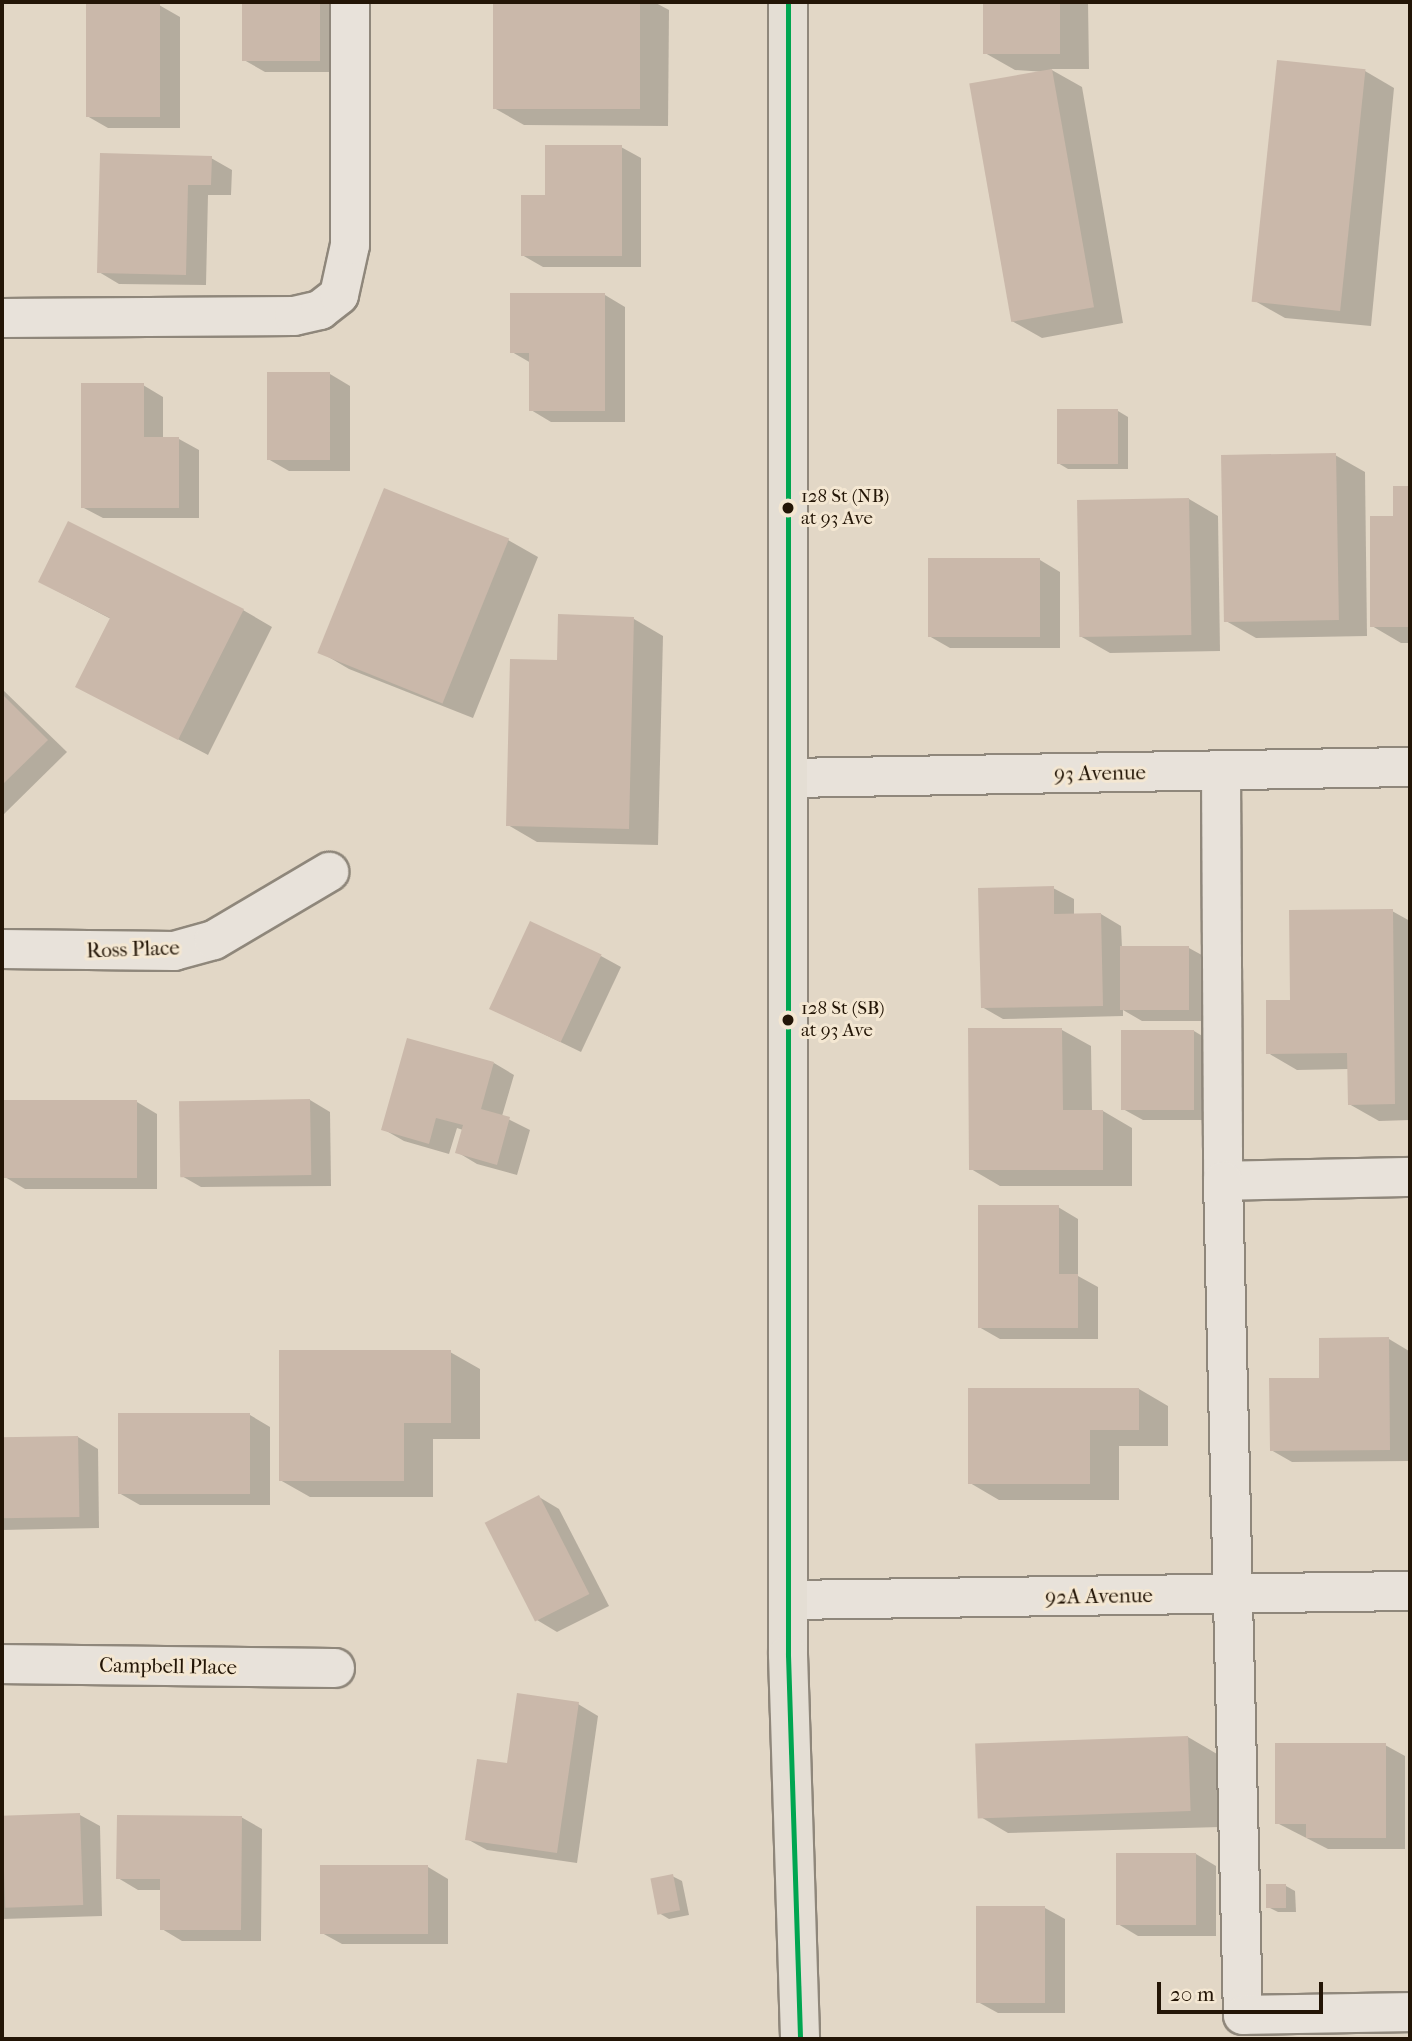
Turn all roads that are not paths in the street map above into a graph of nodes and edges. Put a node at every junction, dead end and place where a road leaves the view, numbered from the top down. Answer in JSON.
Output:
{"nodes":[{"id":1,"x":350,"y":2,"type":"edge"},
{"id":2,"x":788,"y":2,"type":"edge"},
{"id":3,"x":2,"y":318,"type":"edge"},
{"id":4,"x":1410,"y":767,"type":"edge"},
{"id":5,"x":1221,"y":770,"type":"junction"},
{"id":6,"x":790,"y":778,"type":"junction"},
{"id":7,"x":329,"y":872,"type":"dead end"},
{"id":8,"x":2,"y":950,"type":"edge"},
{"id":9,"x":1410,"y":1177,"type":"edge"},
{"id":10,"x":1223,"y":1181,"type":"junction"},
{"id":11,"x":1410,"y":1591,"type":"edge"},
{"id":12,"x":1234,"y":1594,"type":"junction"},
{"id":13,"x":788,"y":1600,"type":"junction"},
{"id":14,"x":2,"y":1664,"type":"edge"},
{"id":15,"x":335,"y":1668,"type":"dead end"},
{"id":16,"x":1410,"y":2012,"type":"edge"},
{"id":17,"x":800,"y":2039,"type":"edge"}],
"edges":[{"from":1,"to":3,"type":"street"},
{"from":2,"to":6,"type":"main road"},
{"from":4,"to":5,"type":"street","name":"93 Avenue"},
{"from":5,"to":6,"type":"street","name":"93 Avenue"},
{"from":5,"to":10,"type":"street"},
{"from":6,"to":13,"type":"main road"},
{"from":7,"to":8,"type":"street","name":"Ross Place"},
{"from":9,"to":10,"type":"street"},
{"from":10,"to":12,"type":"street"},
{"from":11,"to":12,"type":"street","name":"92A Avenue"},
{"from":12,"to":13,"type":"street","name":"92A Avenue"},
{"from":12,"to":16,"type":"street"},
{"from":13,"to":17,"type":"main road"},
{"from":14,"to":15,"type":"street","name":"Campbell Place"}]}
